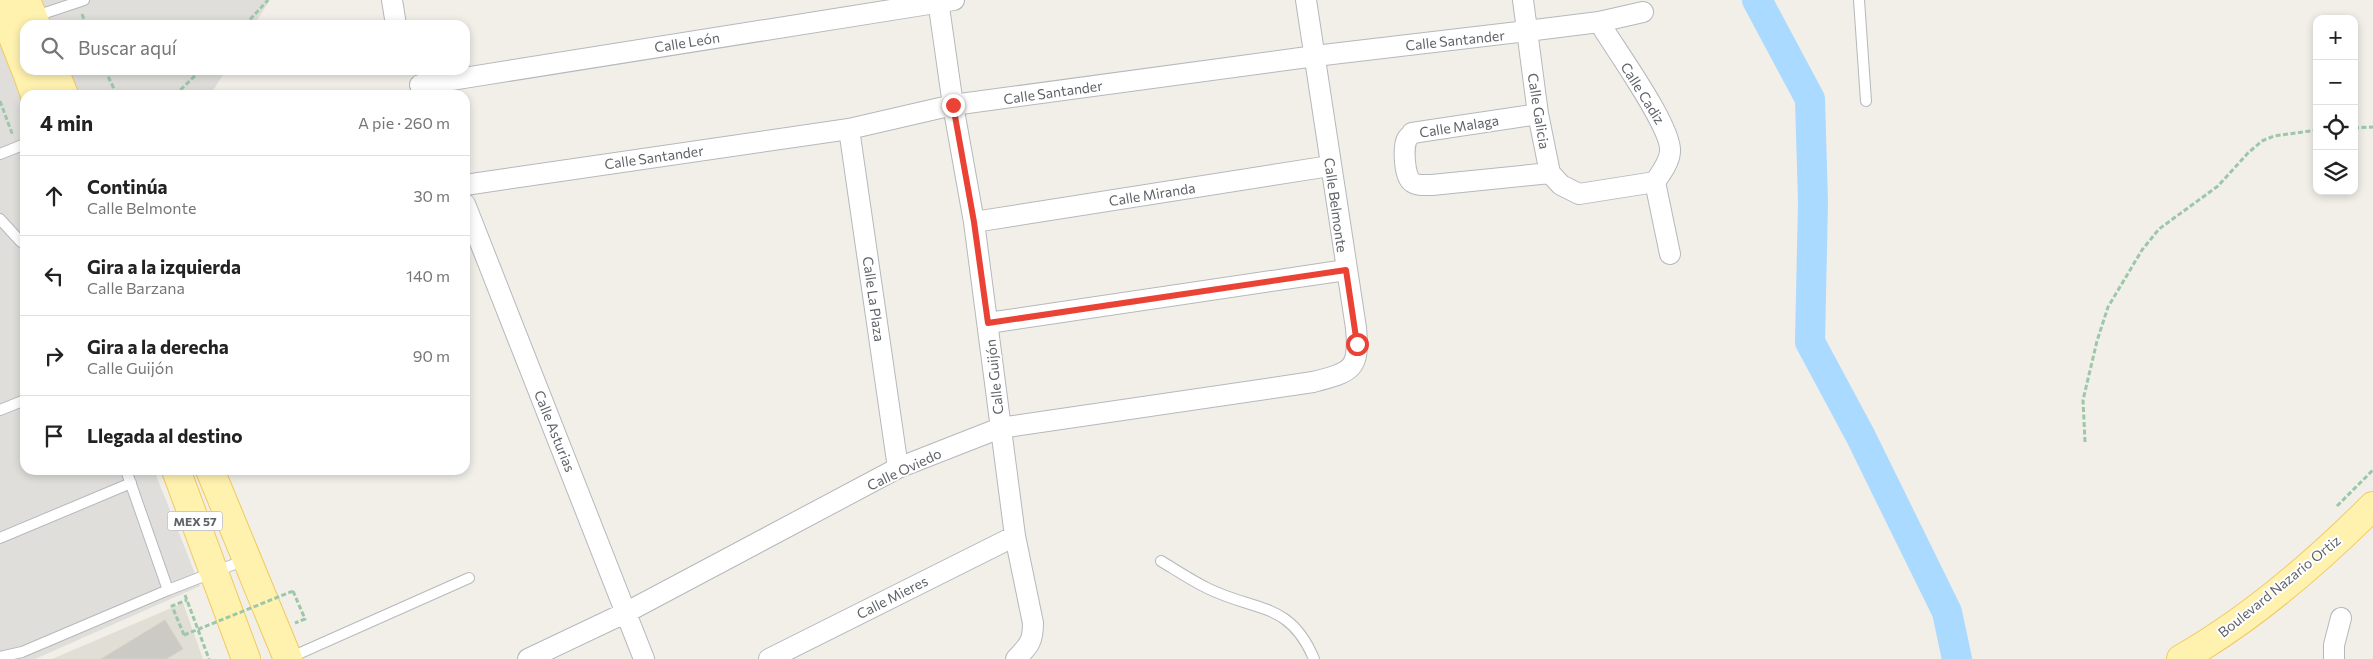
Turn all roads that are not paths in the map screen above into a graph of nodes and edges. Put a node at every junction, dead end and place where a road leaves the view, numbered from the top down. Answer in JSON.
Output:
{"nodes":[{"id":1,"x":392,"y":0,"type":"edge"},
{"id":2,"x":1306,"y":0,"type":"edge"},
{"id":3,"x":1523,"y":0,"type":"edge"},
{"id":4,"x":1859,"y":0,"type":"edge"},
{"id":5,"x":79,"y":1,"type":"edge"},
{"id":6,"x":943,"y":1,"type":"edge"},
{"id":7,"x":1644,"y":12,"type":"dead end"},
{"id":8,"x":21,"y":16,"type":"edge"},
{"id":9,"x":395,"y":20,"type":"edge"},
{"id":10,"x":1598,"y":22,"type":"junction"},
{"id":11,"x":1527,"y":31,"type":"junction"},
{"id":12,"x":1315,"y":56,"type":"junction"},
{"id":13,"x":27,"y":75,"type":"edge"},
{"id":14,"x":56,"y":75,"type":"edge"},
{"id":15,"x":420,"y":83,"type":"edge"},
{"id":16,"x":33,"y":90,"type":"edge"},
{"id":17,"x":62,"y":90,"type":"edge"},
{"id":18,"x":1866,"y":101,"type":"dead end"},
{"id":19,"x":953,"y":105,"type":"junction"},
{"id":20,"x":1538,"y":114,"type":"junction"},
{"id":21,"x":849,"y":129,"type":"junction"},
{"id":22,"x":20,"y":146,"type":"edge"},
{"id":23,"x":0,"y":154,"type":"edge"},
{"id":24,"x":1330,"y":166,"type":"junction"},
{"id":25,"x":1550,"y":173,"type":"junction"},
{"id":26,"x":1655,"y":182,"type":"junction"},
{"id":27,"x":470,"y":184,"type":"edge"},
{"id":28,"x":470,"y":217,"type":"edge"},
{"id":29,"x":0,"y":220,"type":"edge"},
{"id":30,"x":974,"y":222,"type":"junction"},
{"id":31,"x":20,"y":241,"type":"edge"},
{"id":32,"x":1670,"y":254,"type":"dead end"},
{"id":33,"x":1346,"y":270,"type":"junction"},
{"id":34,"x":988,"y":323,"type":"junction"},
{"id":35,"x":1313,"y":382,"type":"joint"},
{"id":36,"x":20,"y":402,"type":"edge"},
{"id":37,"x":0,"y":410,"type":"edge"},
{"id":38,"x":1000,"y":428,"type":"junction"},
{"id":39,"x":898,"y":468,"type":"junction"},
{"id":40,"x":128,"y":475,"type":"edge"},
{"id":41,"x":178,"y":475,"type":"edge"},
{"id":42,"x":212,"y":475,"type":"edge"},
{"id":43,"x":130,"y":483,"type":"junction"},
{"id":44,"x":2373,"y":506,"type":"edge"},
{"id":45,"x":1015,"y":536,"type":"junction"},
{"id":46,"x":0,"y":538,"type":"edge"},
{"id":47,"x":246,"y":559,"type":"junction"},
{"id":48,"x":1161,"y":561,"type":"dead end"},
{"id":49,"x":214,"y":572,"type":"junction"},
{"id":50,"x":469,"y":578,"type":"dead end"},
{"id":51,"x":168,"y":590,"type":"junction"},
{"id":52,"x":627,"y":612,"type":"junction"},
{"id":53,"x":2341,"y":618,"type":"dead end"},
{"id":54,"x":0,"y":657,"type":"edge"},
{"id":55,"x":246,"y":659,"type":"edge"},
{"id":56,"x":288,"y":659,"type":"edge"},
{"id":57,"x":528,"y":659,"type":"edge"},
{"id":58,"x":644,"y":659,"type":"edge"},
{"id":59,"x":769,"y":659,"type":"edge"},
{"id":60,"x":1015,"y":659,"type":"edge"},
{"id":61,"x":1314,"y":659,"type":"edge"},
{"id":62,"x":2181,"y":659,"type":"edge"},
{"id":63,"x":2334,"y":659,"type":"edge"}],
"edges":[{"from":1,"to":9,"type":"street"},
{"from":2,"to":12,"type":"street","name":"Calle Belmonte"},
{"from":3,"to":11,"type":"street","name":"Calle Galicia"},
{"from":4,"to":18,"type":"lane"},
{"from":5,"to":8,"type":"lane"},
{"from":6,"to":15,"type":"street","name":"Calle León"},
{"from":6,"to":19,"type":"street","name":"Calle Guijón"},
{"from":7,"to":10,"type":"street","name":"Calle Santander"},
{"from":10,"to":11,"type":"street","name":"Calle Santander"},
{"from":10,"to":26,"type":"street","name":"Calle Cadiz"},
{"from":11,"to":12,"type":"street","name":"Calle Santander"},
{"from":11,"to":20,"type":"street","name":"Calle Galicia"},
{"from":12,"to":19,"type":"street","name":"Calle Santander"},
{"from":12,"to":24,"type":"street","name":"Calle Belmonte"},
{"from":13,"to":16,"type":"main road"},
{"from":14,"to":17,"type":"main road"},
{"from":19,"to":21,"type":"street","name":"Calle Santander"},
{"from":19,"to":30,"type":"street","name":"Calle Guijón"},
{"from":20,"to":25,"type":"street","name":"Calle Galicia"},
{"from":20,"to":25,"type":"street","name":"Calle Malaga"},
{"from":21,"to":27,"type":"street","name":"Calle Santander"},
{"from":21,"to":39,"type":"street","name":"Calle La Plaza"},
{"from":22,"to":23,"type":"lane"},
{"from":24,"to":30,"type":"street","name":"Calle Miranda"},
{"from":24,"to":33,"type":"street","name":"Calle Belmonte"},
{"from":25,"to":26,"type":"street"},
{"from":26,"to":32,"type":"street"},
{"from":28,"to":52,"type":"street","name":"Calle Asturias"},
{"from":29,"to":31,"type":"lane"},
{"from":30,"to":34,"type":"street","name":"Calle Guijón"},
{"from":33,"to":34,"type":"street"},
{"from":33,"to":35,"type":"street","name":"Calle Belmonte"},
{"from":34,"to":38,"type":"street","name":"Calle Guijón"},
{"from":35,"to":38,"type":"street","name":"Calle Oviedo"},
{"from":36,"to":37,"type":"lane"},
{"from":38,"to":39,"type":"street","name":"Calle Oviedo"},
{"from":38,"to":45,"type":"street","name":"Calle Guijón"},
{"from":39,"to":52,"type":"street","name":"Calle Oviedo"},
{"from":40,"to":43,"type":"lane"},
{"from":41,"to":49,"type":"main road","number":"MEX 57"},
{"from":42,"to":47,"type":"main road","number":"MEX 57"},
{"from":43,"to":46,"type":"lane"},
{"from":43,"to":51,"type":"lane"},
{"from":44,"to":62,"type":"main road","name":"Boulevard Nazario Ortiz"},
{"from":45,"to":59,"type":"street","name":"Calle Mieres"},
{"from":45,"to":60,"type":"street","name":"Calle Guijón"},
{"from":47,"to":49,"type":"lane"},
{"from":47,"to":56,"type":"main road","number":"MEX 57"},
{"from":48,"to":61,"type":"lane"},
{"from":49,"to":51,"type":"lane"},
{"from":49,"to":55,"type":"main road","number":"MEX 57"},
{"from":50,"to":56,"type":"lane"},
{"from":51,"to":54,"type":"lane"},
{"from":52,"to":57,"type":"street","name":"Calle Oviedo"},
{"from":52,"to":58,"type":"street","name":"Calle Asturias"},
{"from":53,"to":63,"type":"street"}]}
